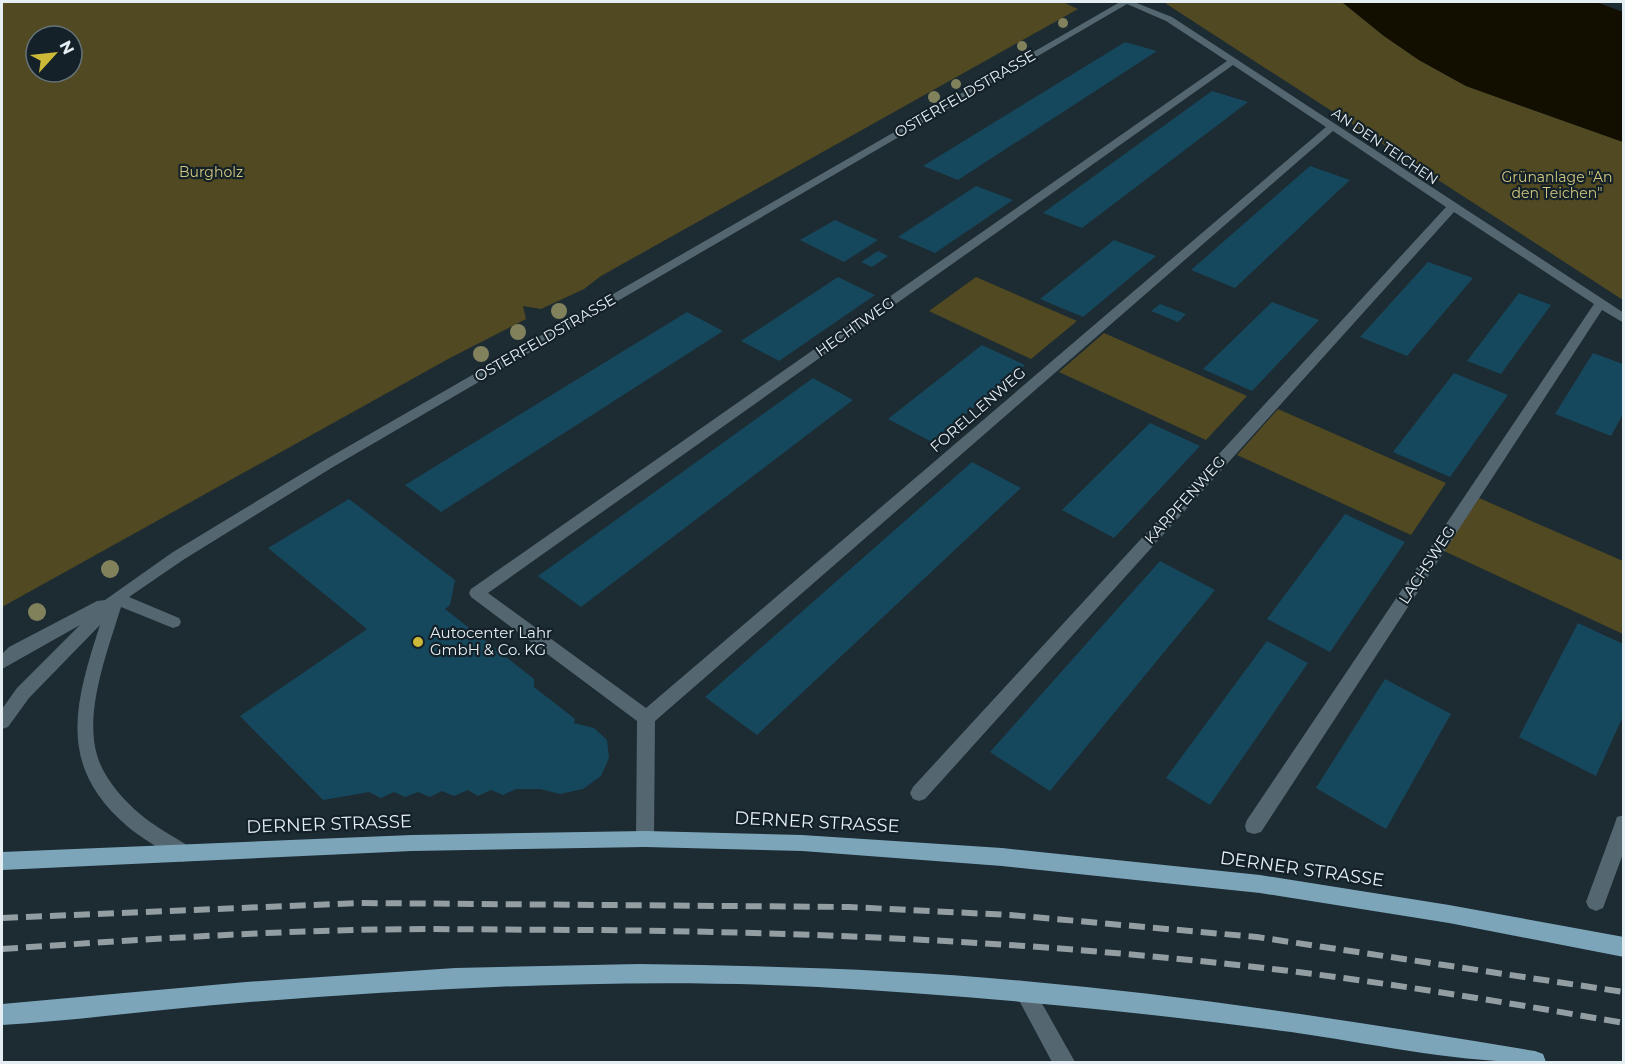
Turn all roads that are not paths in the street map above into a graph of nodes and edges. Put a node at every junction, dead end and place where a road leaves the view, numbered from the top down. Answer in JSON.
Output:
{"nodes":[{"id":1,"x":1127,"y":2,"type":"edge"},
{"id":2,"x":1233,"y":61,"type":"junction"},
{"id":3,"x":1332,"y":127,"type":"junction"},
{"id":4,"x":1452,"y":207,"type":"junction"},
{"id":5,"x":1600,"y":304,"type":"junction"},
{"id":6,"x":1623,"y":319,"type":"edge"},
{"id":7,"x":116,"y":598,"type":"junction"},
{"id":8,"x":173,"y":622,"type":"dead end"},
{"id":9,"x":2,"y":663,"type":"edge"},
{"id":10,"x":646,"y":718,"type":"junction"},
{"id":11,"x":2,"y":722,"type":"edge"},
{"id":12,"x":919,"y":793,"type":"dead end"},
{"id":13,"x":1623,"y":823,"type":"edge"},
{"id":14,"x":1254,"y":826,"type":"dead end"},
{"id":15,"x":645,"y":838,"type":"junction"},
{"id":16,"x":183,"y":853,"type":"junction"},
{"id":17,"x":2,"y":861,"type":"edge"},
{"id":18,"x":1596,"y":902,"type":"dead end"},
{"id":19,"x":1623,"y":947,"type":"edge"},
{"id":20,"x":1024,"y":991,"type":"junction"},
{"id":21,"x":2,"y":1015,"type":"edge"},
{"id":22,"x":1064,"y":1062,"type":"edge"},
{"id":23,"x":1535,"y":1062,"type":"edge"}],
"edges":[{"from":1,"to":2,"type":"street","name":"AN DEN TEICHEN"},
{"from":1,"to":7,"type":"street","name":"OSTERFELDSTRASSE"},
{"from":2,"to":3,"type":"street","name":"AN DEN TEICHEN"},
{"from":2,"to":10,"type":"street","name":"HECHTWEG"},
{"from":3,"to":4,"type":"street","name":"AN DEN TEICHEN"},
{"from":3,"to":10,"type":"street","name":"FORELLENWEG"},
{"from":4,"to":5,"type":"street","name":"AN DEN TEICHEN"},
{"from":4,"to":12,"type":"street","name":"KARPFENWEG"},
{"from":5,"to":6,"type":"street","name":"AN DEN TEICHEN"},
{"from":5,"to":14,"type":"street","name":"LACHSWEG"},
{"from":7,"to":8,"type":"street"},
{"from":7,"to":9,"type":"street"},
{"from":7,"to":11,"type":"street","name":"OSTERFELDSTRASSE"},
{"from":7,"to":16,"type":"street"},
{"from":10,"to":15,"type":"street"},
{"from":13,"to":18,"type":"street"},
{"from":15,"to":16,"type":"main road","name":"DERNER STRASSE"},
{"from":15,"to":19,"type":"main road","name":"DERNER STRASSE"},
{"from":16,"to":17,"type":"main road","name":"DERNER STRASSE"},
{"from":20,"to":21,"type":"main road"},
{"from":20,"to":22,"type":"street"},
{"from":20,"to":23,"type":"main road"}]}
